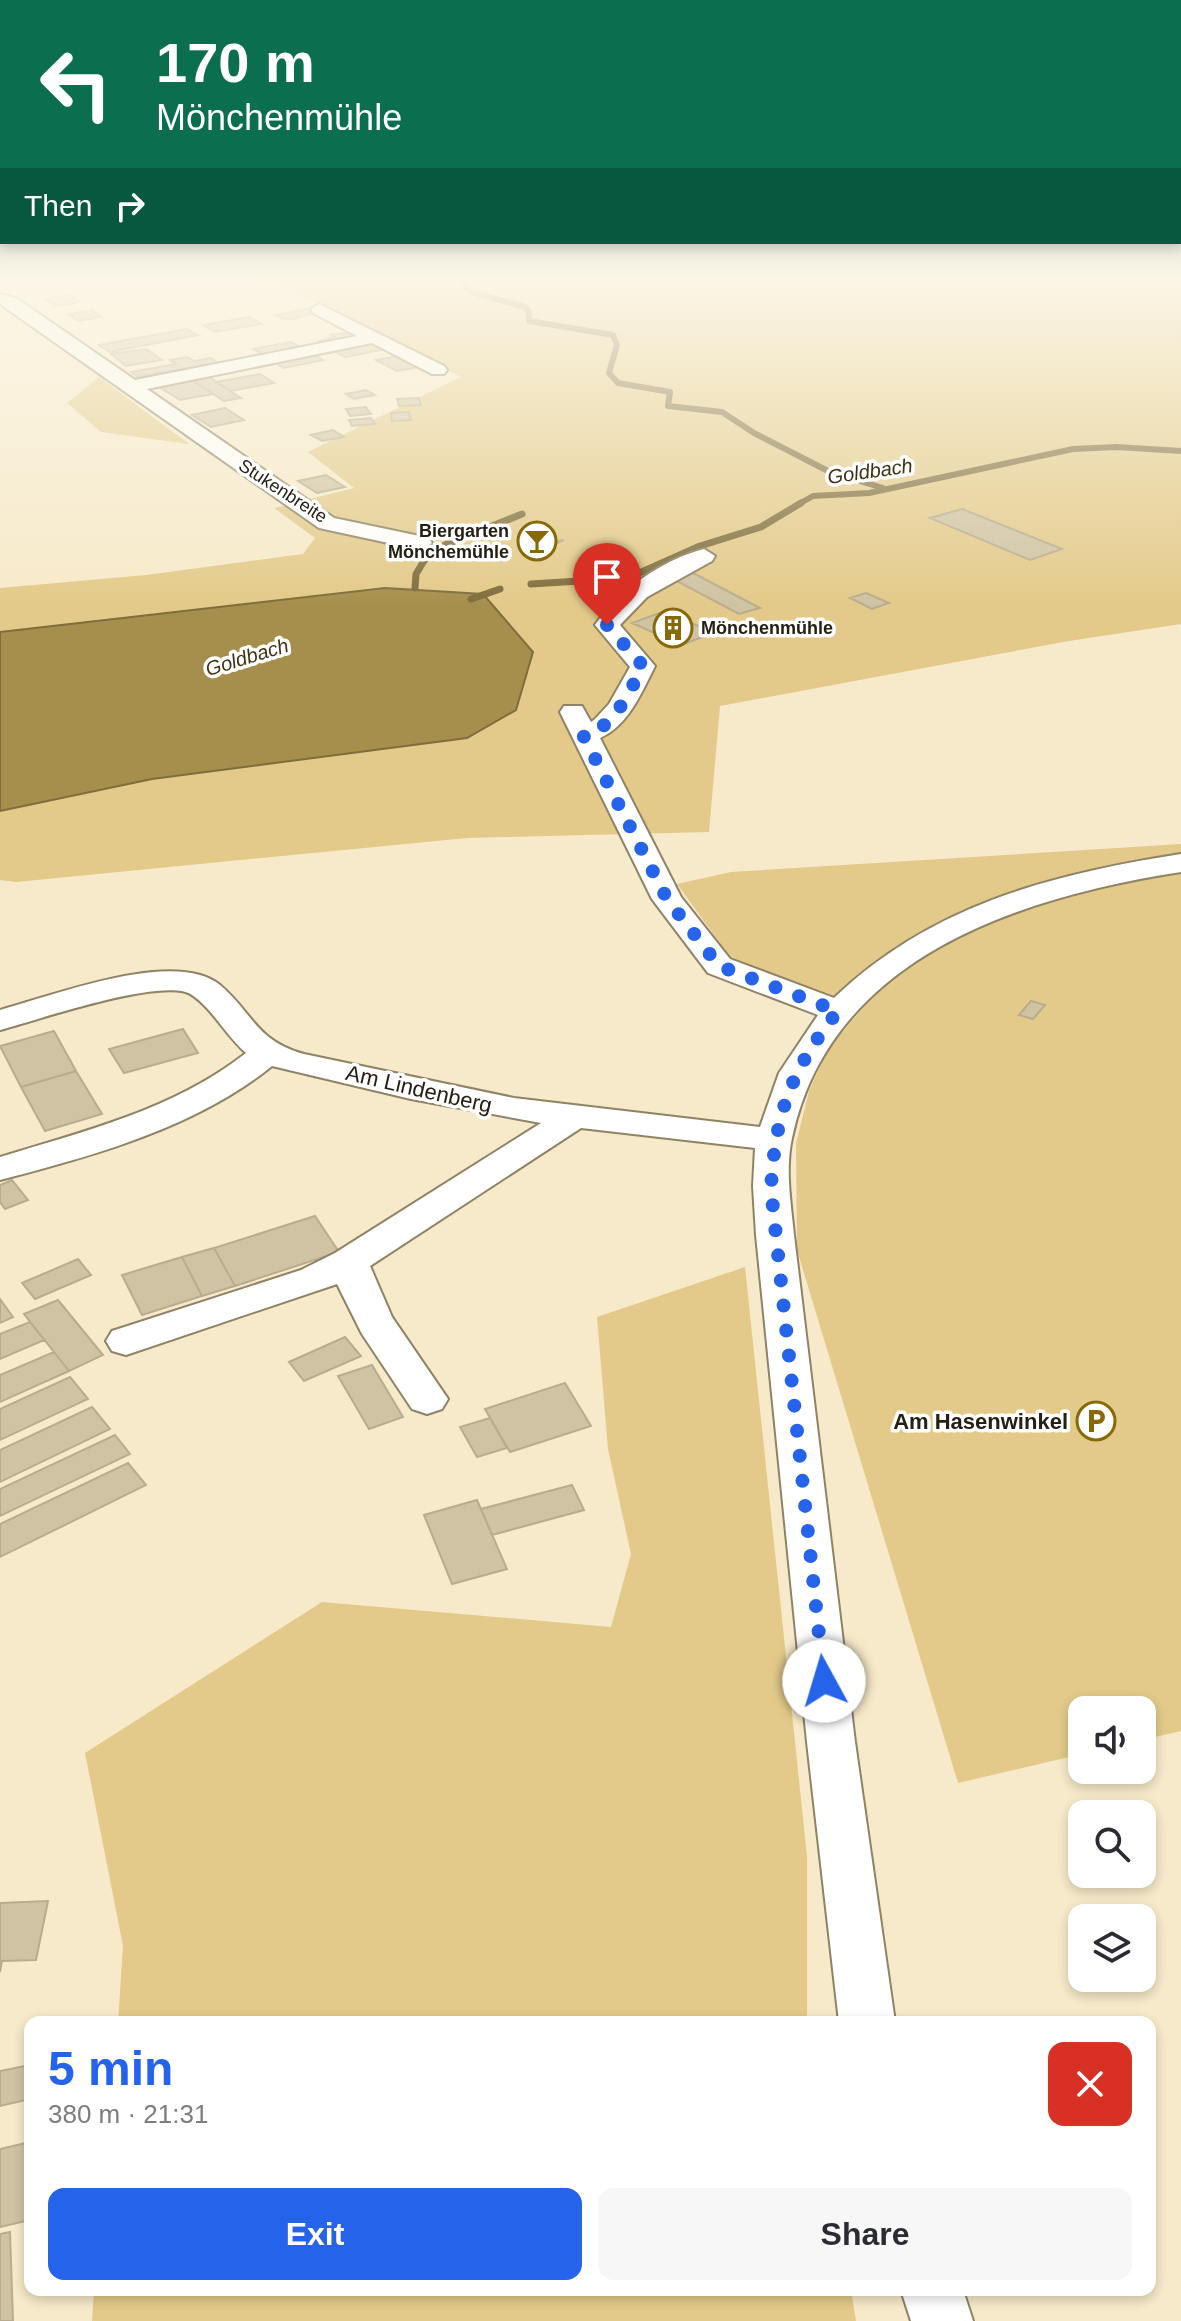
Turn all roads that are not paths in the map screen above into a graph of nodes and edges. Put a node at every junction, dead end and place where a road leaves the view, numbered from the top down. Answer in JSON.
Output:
{"nodes":[{"id":1,"x":132,"y":389,"type":"edge"},
{"id":2,"x":421,"y":543,"type":"dead end"},
{"id":3,"x":704,"y":556,"type":"dead end"},
{"id":4,"x":1181,"y":863,"type":"edge"},
{"id":5,"x":838,"y":1011,"type":"junction"},
{"id":6,"x":0,"y":1020,"type":"edge"},
{"id":7,"x":267,"y":1053,"type":"junction"},
{"id":8,"x":571,"y":1119,"type":"junction"},
{"id":9,"x":774,"y":1139,"type":"junction"},
{"id":10,"x":0,"y":1169,"type":"edge"},
{"id":11,"x":349,"y":1262,"type":"junction"},
{"id":12,"x":126,"y":1341,"type":"dead end"},
{"id":13,"x":427,"y":1399,"type":"dead end"},
{"id":14,"x":866,"y":2016,"type":"edge"},
{"id":15,"x":934,"y":2296,"type":"edge"},
{"id":16,"x":942,"y":2321,"type":"edge"}],
"edges":[{"from":1,"to":2,"type":"street","name":"Stukenbreite"},
{"from":3,"to":5,"type":"street"},
{"from":4,"to":5,"type":"street"},
{"from":5,"to":9,"type":"street"},
{"from":6,"to":7,"type":"street","name":"Am Lindenberg"},
{"from":7,"to":8,"type":"street","name":"Am Lindenberg"},
{"from":7,"to":10,"type":"street"},
{"from":8,"to":9,"type":"street","name":"Am Lindenberg"},
{"from":8,"to":11,"type":"street"},
{"from":9,"to":14,"type":"street"},
{"from":11,"to":12,"type":"street"},
{"from":11,"to":13,"type":"street"},
{"from":15,"to":16,"type":"street"}]}
